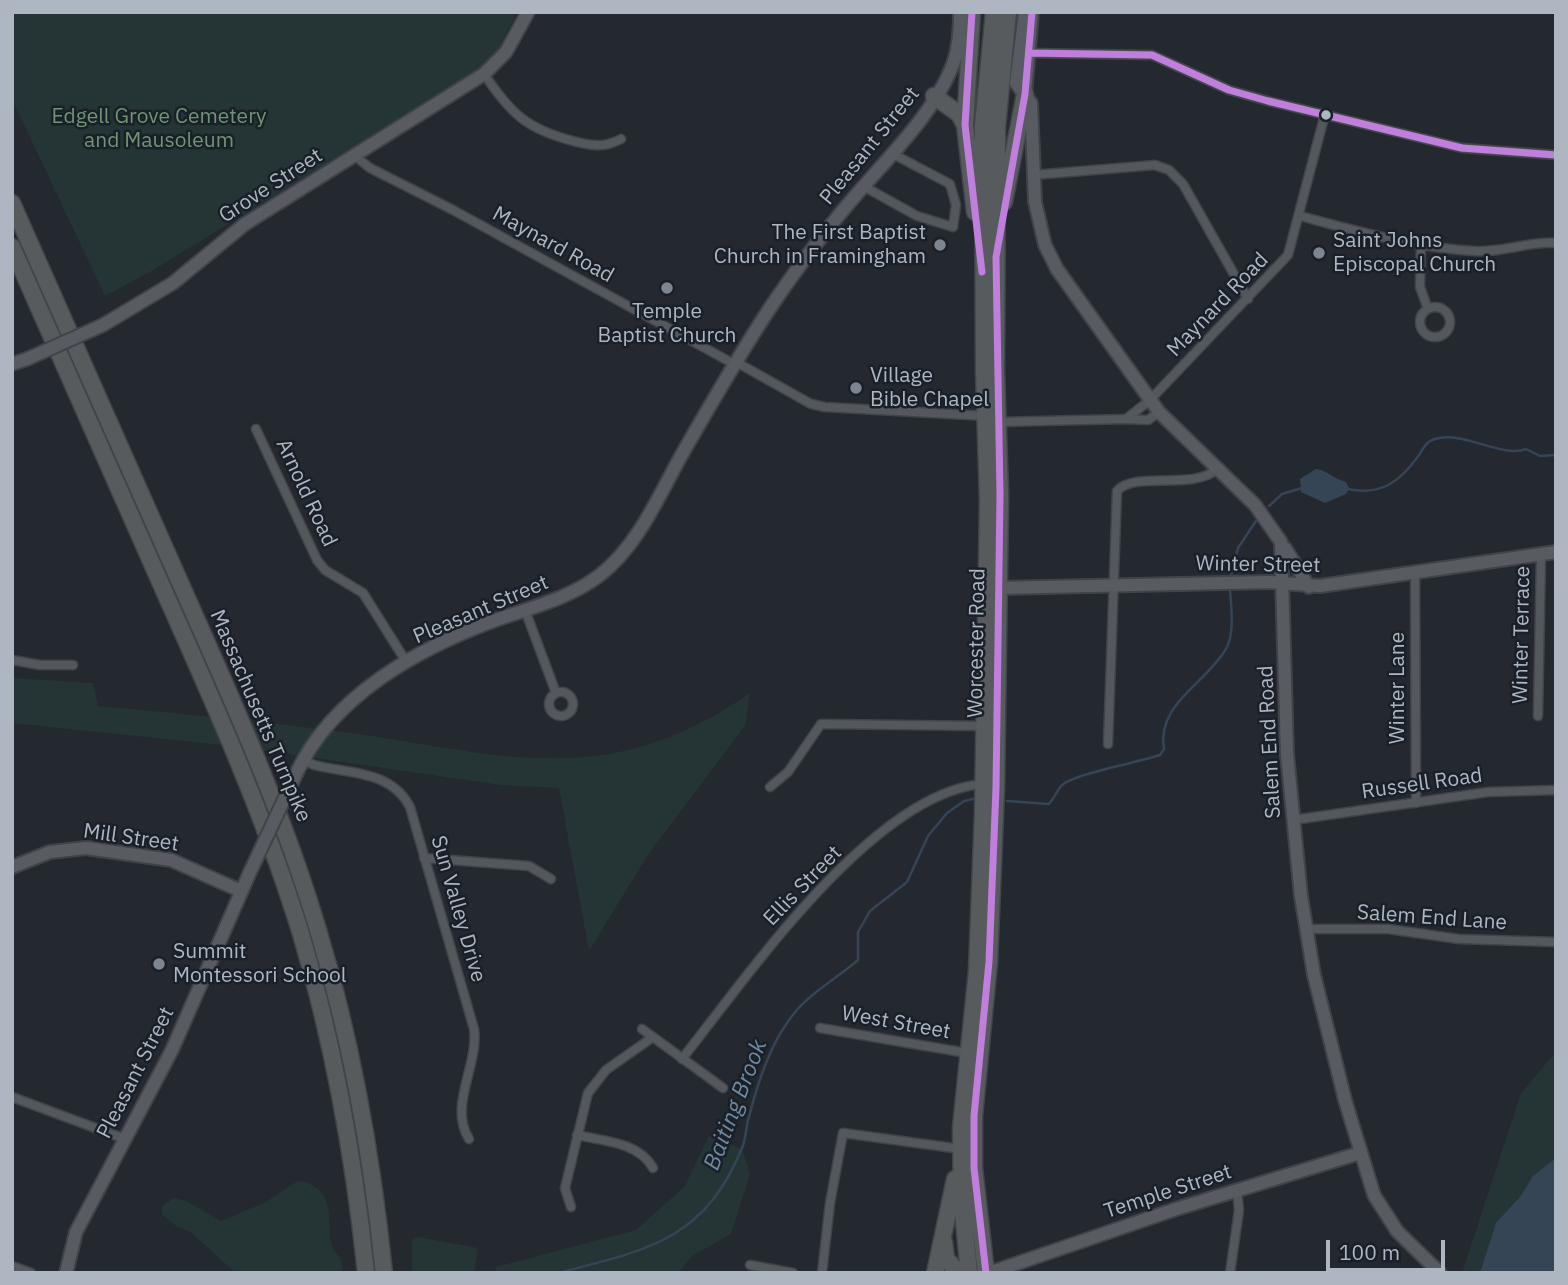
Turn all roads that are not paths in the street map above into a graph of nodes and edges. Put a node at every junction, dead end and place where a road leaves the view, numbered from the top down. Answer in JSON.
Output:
{"nodes":[{"id":1,"x":528,"y":12,"type":"edge"},
{"id":2,"x":960,"y":12,"type":"edge"},
{"id":3,"x":972,"y":12,"type":"edge"},
{"id":4,"x":993,"y":12,"type":"edge"},
{"id":5,"x":1008,"y":12,"type":"edge"},
{"id":6,"x":1025,"y":12,"type":"edge"},
{"id":7,"x":1032,"y":12,"type":"edge"},
{"id":8,"x":1024,"y":53,"type":"junction"},
{"id":9,"x":484,"y":74,"type":"junction"},
{"id":10,"x":1025,"y":94,"type":"junction"},
{"id":11,"x":934,"y":96,"type":"junction"},
{"id":12,"x":1325,"y":114,"type":"junction"},
{"id":13,"x":965,"y":125,"type":"junction"},
{"id":14,"x":621,"y":139,"type":"dead end"},
{"id":15,"x":893,"y":154,"type":"junction"},
{"id":16,"x":1556,"y":155,"type":"edge"},
{"id":17,"x":355,"y":156,"type":"junction"},
{"id":18,"x":1033,"y":175,"type":"junction"},
{"id":19,"x":863,"y":186,"type":"junction"},
{"id":20,"x":12,"y":203,"type":"edge"},
{"id":21,"x":1300,"y":216,"type":"junction"},
{"id":22,"x":1556,"y":243,"type":"edge"},
{"id":23,"x":1421,"y":244,"type":"junction"},
{"id":24,"x":12,"y":247,"type":"edge"},
{"id":25,"x":996,"y":257,"type":"junction"},
{"id":26,"x":984,"y":291,"type":"junction"},
{"id":27,"x":1248,"y":299,"type":"junction"},
{"id":28,"x":1428,"y":309,"type":"dead end"},
{"id":29,"x":735,"y":363,"type":"junction"},
{"id":30,"x":12,"y":364,"type":"edge"},
{"id":31,"x":1150,"y":400,"type":"junction"},
{"id":32,"x":1159,"y":412,"type":"junction"},
{"id":33,"x":992,"y":419,"type":"junction"},
{"id":34,"x":1126,"y":419,"type":"junction"},
{"id":35,"x":256,"y":429,"type":"dead end"},
{"id":36,"x":1217,"y":469,"type":"junction"},
{"id":37,"x":1281,"y":542,"type":"junction"},
{"id":38,"x":1556,"y":552,"type":"edge"},
{"id":39,"x":1541,"y":554,"type":"junction"},
{"id":40,"x":1415,"y":573,"type":"junction"},
{"id":41,"x":1284,"y":583,"type":"junction"},
{"id":42,"x":1112,"y":584,"type":"junction"},
{"id":43,"x":1309,"y":587,"type":"junction"},
{"id":44,"x":999,"y":588,"type":"junction"},
{"id":45,"x":525,"y":610,"type":"junction"},
{"id":46,"x":12,"y":660,"type":"edge"},
{"id":47,"x":407,"y":663,"type":"junction"},
{"id":48,"x":73,"y":665,"type":"dead end"},
{"id":49,"x":556,"y":693,"type":"dead end"},
{"id":50,"x":1538,"y":716,"type":"dead end"},
{"id":51,"x":985,"y":726,"type":"junction"},
{"id":52,"x":1108,"y":744,"type":"dead end"},
{"id":53,"x":303,"y":760,"type":"junction"},
{"id":54,"x":984,"y":784,"type":"junction"},
{"id":55,"x":769,"y":787,"type":"dead end"},
{"id":56,"x":1556,"y":790,"type":"edge"},
{"id":57,"x":1416,"y":803,"type":"junction"},
{"id":58,"x":1293,"y":820,"type":"junction"},
{"id":59,"x":424,"y":858,"type":"junction"},
{"id":60,"x":12,"y":867,"type":"edge"},
{"id":61,"x":551,"y":879,"type":"dead end"},
{"id":62,"x":241,"y":891,"type":"junction"},
{"id":63,"x":1306,"y":929,"type":"junction"},
{"id":64,"x":1556,"y":942,"type":"edge"},
{"id":65,"x":820,"y":1028,"type":"dead end"},
{"id":66,"x":642,"y":1029,"type":"dead end"},
{"id":67,"x":653,"y":1037,"type":"junction"},
{"id":68,"x":967,"y":1053,"type":"junction"},
{"id":69,"x":682,"y":1059,"type":"junction"},
{"id":70,"x":723,"y":1088,"type":"dead end"},
{"id":71,"x":12,"y":1097,"type":"edge"},
{"id":72,"x":577,"y":1135,"type":"junction"},
{"id":73,"x":125,"y":1139,"type":"junction"},
{"id":74,"x":469,"y":1139,"type":"dead end"},
{"id":75,"x":961,"y":1149,"type":"junction"},
{"id":76,"x":1360,"y":1153,"type":"junction"},
{"id":77,"x":653,"y":1168,"type":"dead end"},
{"id":78,"x":1237,"y":1191,"type":"junction"},
{"id":79,"x":570,"y":1207,"type":"dead end"},
{"id":80,"x":946,"y":1222,"type":"junction"},
{"id":81,"x":750,"y":1265,"type":"dead end"},
{"id":82,"x":12,"y":1266,"type":"edge"},
{"id":83,"x":31,"y":1273,"type":"edge"},
{"id":84,"x":66,"y":1273,"type":"edge"},
{"id":85,"x":366,"y":1273,"type":"edge"},
{"id":86,"x":384,"y":1273,"type":"edge"},
{"id":87,"x":793,"y":1273,"type":"edge"},
{"id":88,"x":822,"y":1273,"type":"edge"},
{"id":89,"x":935,"y":1273,"type":"edge"},
{"id":90,"x":959,"y":1273,"type":"edge"},
{"id":91,"x":969,"y":1273,"type":"edge"},
{"id":92,"x":988,"y":1273,"type":"edge"},
{"id":93,"x":1230,"y":1273,"type":"edge"},
{"id":94,"x":1440,"y":1273,"type":"edge"}],
"edges":[{"from":1,"to":9,"type":"street","name":"Grove Street"},
{"from":2,"to":11,"type":"street","name":"Pleasant Street"},
{"from":3,"to":13,"type":"highway"},
{"from":4,"to":26,"type":"highway","name":"Worcester Road"},
{"from":5,"to":25,"type":"highway","name":"Worcester Road"},
{"from":6,"to":8,"type":"street"},
{"from":7,"to":8,"type":"street"},
{"from":8,"to":10,"type":"street","name":"Salem End Road"},
{"from":8,"to":12,"type":"street"},
{"from":9,"to":14,"type":"street"},
{"from":9,"to":17,"type":"street","name":"Grove Street"},
{"from":10,"to":18,"type":"street","name":"Salem End Road"},
{"from":10,"to":25,"type":"highway"},
{"from":11,"to":13,"type":"highway"},
{"from":11,"to":15,"type":"street","name":"Pleasant Street"},
{"from":12,"to":16,"type":"street"},
{"from":12,"to":21,"type":"street","name":"Maynard Road"},
{"from":13,"to":26,"type":"highway"},
{"from":15,"to":19,"type":"street","name":"Pleasant Street"},
{"from":15,"to":19,"type":"street"},
{"from":17,"to":29,"type":"street","name":"Maynard Road"},
{"from":17,"to":30,"type":"street","name":"Grove Street","bridge":true},
{"from":18,"to":27,"type":"street"},
{"from":18,"to":31,"type":"street","name":"Salem End Road"},
{"from":19,"to":29,"type":"street","name":"Pleasant Street"},
{"from":20,"to":86,"type":"highway","name":"Massachusetts Turnpike"},
{"from":21,"to":23,"type":"street"},
{"from":21,"to":27,"type":"street","name":"Maynard Road"},
{"from":22,"to":23,"type":"street"},
{"from":23,"to":28,"type":"street"},
{"from":24,"to":85,"type":"highway","name":"Massachusetts Turnpike"},
{"from":25,"to":33,"type":"highway","name":"Worcester Road"},
{"from":26,"to":33,"type":"highway","name":"Worcester Road"},
{"from":27,"to":31,"type":"street","name":"Maynard Road"},
{"from":29,"to":33,"type":"street","name":"Maynard Road"},
{"from":29,"to":45,"type":"street","name":"Pleasant Street"},
{"from":31,"to":32,"type":"street","name":"Salem End Road"},
{"from":31,"to":34,"type":"street","name":"Maynard Road"},
{"from":32,"to":34,"type":"street","name":"Maynard Road"},
{"from":32,"to":36,"type":"street","name":"Salem End Road"},
{"from":33,"to":34,"type":"street","name":"Maynard Road"},
{"from":33,"to":44,"type":"highway","name":"Worcester Road"},
{"from":33,"to":51,"type":"highway","name":"Worcester Road"},
{"from":35,"to":47,"type":"street","name":"Arnold Road"},
{"from":36,"to":37,"type":"street","name":"Salem End Road"},
{"from":36,"to":42,"type":"street"},
{"from":37,"to":41,"type":"street","name":"Salem End Road"},
{"from":37,"to":43,"type":"street"},
{"from":38,"to":39,"type":"street","name":"Winter Street"},
{"from":39,"to":40,"type":"street","name":"Winter Street"},
{"from":39,"to":50,"type":"street","name":"Winter Terrace"},
{"from":40,"to":43,"type":"street","name":"Winter Street"},
{"from":40,"to":57,"type":"street","name":"Winter Lane"},
{"from":41,"to":42,"type":"street","name":"Winter Street"},
{"from":41,"to":43,"type":"street","name":"Winter Street"},
{"from":41,"to":58,"type":"street","name":"Salem End Road"},
{"from":42,"to":44,"type":"street","name":"Winter Street"},
{"from":42,"to":52,"type":"street"},
{"from":44,"to":92,"type":"highway","name":"Worcester Road"},
{"from":45,"to":47,"type":"street","name":"Pleasant Street"},
{"from":45,"to":49,"type":"street"},
{"from":46,"to":48,"type":"street"},
{"from":47,"to":53,"type":"street","name":"Pleasant Street"},
{"from":51,"to":54,"type":"highway","name":"Worcester Road"},
{"from":51,"to":55,"type":"street"},
{"from":53,"to":59,"type":"street","name":"Sun Valley Drive"},
{"from":53,"to":62,"type":"street","name":"Pleasant Street","bridge":true},
{"from":54,"to":68,"type":"highway","name":"Worcester Road"},
{"from":54,"to":69,"type":"street","name":"Ellis Street"},
{"from":56,"to":57,"type":"street","name":"Russell Road"},
{"from":57,"to":58,"type":"street","name":"Russell Road"},
{"from":58,"to":63,"type":"street","name":"Salem End Road"},
{"from":59,"to":61,"type":"street"},
{"from":59,"to":74,"type":"street","name":"Sun Valley Drive"},
{"from":60,"to":62,"type":"street","name":"Mill Street"},
{"from":62,"to":73,"type":"street","name":"Pleasant Street"},
{"from":63,"to":64,"type":"street","name":"Salem End Lane"},
{"from":63,"to":76,"type":"street","name":"Salem End Road"},
{"from":65,"to":68,"type":"street","name":"West Street"},
{"from":66,"to":67,"type":"street"},
{"from":67,"to":69,"type":"street"},
{"from":67,"to":72,"type":"street"},
{"from":68,"to":75,"type":"highway","name":"Worcester Road"},
{"from":69,"to":70,"type":"street"},
{"from":71,"to":73,"type":"street"},
{"from":72,"to":77,"type":"street"},
{"from":72,"to":79,"type":"street"},
{"from":73,"to":84,"type":"street","name":"Pleasant Street"},
{"from":75,"to":80,"type":"highway"},
{"from":75,"to":88,"type":"street"},
{"from":75,"to":91,"type":"highway","name":"Worcester Road"},
{"from":76,"to":78,"type":"street","name":"Temple Street"},
{"from":76,"to":94,"type":"street","name":"Salem End Road"},
{"from":78,"to":92,"type":"street","name":"Temple Street"},
{"from":78,"to":93,"type":"street"},
{"from":80,"to":89,"type":"highway"},
{"from":80,"to":90,"type":"highway"},
{"from":81,"to":87,"type":"street"},
{"from":82,"to":83,"type":"street"}]}
